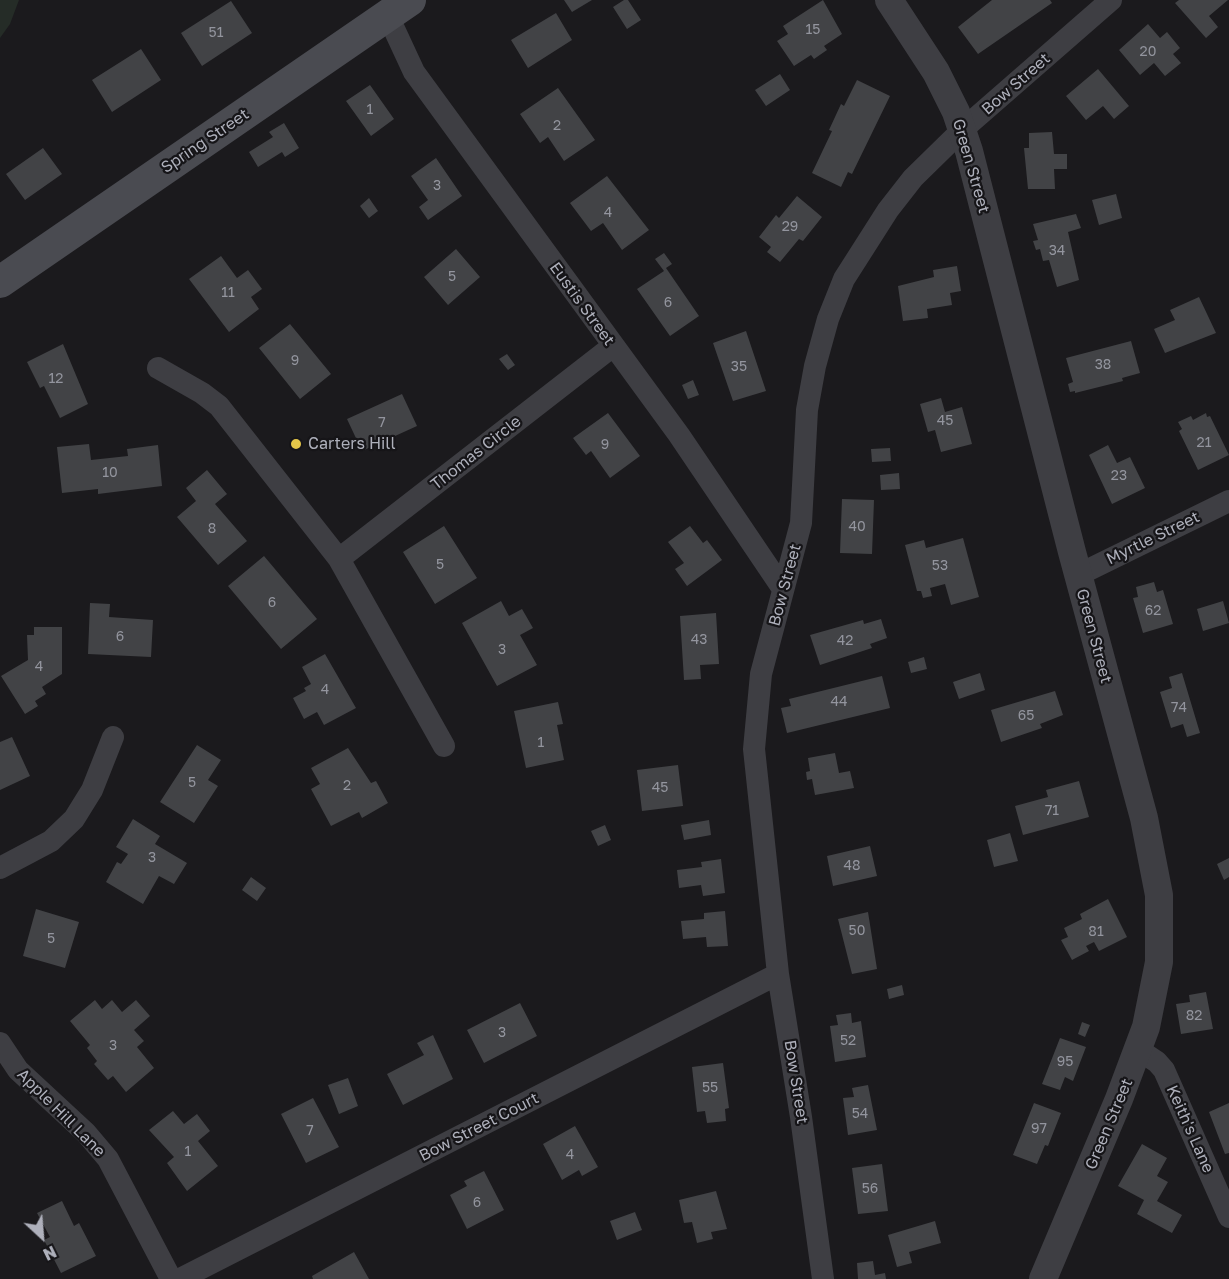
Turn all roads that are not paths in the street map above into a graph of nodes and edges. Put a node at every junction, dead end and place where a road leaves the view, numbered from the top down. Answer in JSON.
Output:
{"nodes":[{"id":1,"x":889,"y":0,"type":"edge"},
{"id":2,"x":1111,"y":0,"type":"edge"},
{"id":3,"x":399,"y":8,"type":"edge"},
{"id":4,"x":962,"y":130,"type":"junction"},
{"id":5,"x":0,"y":282,"type":"edge"},
{"id":6,"x":613,"y":346,"type":"junction"},
{"id":7,"x":158,"y":369,"type":"dead end"},
{"id":8,"x":1229,"y":501,"type":"edge"},
{"id":9,"x":339,"y":559,"type":"junction"},
{"id":10,"x":1078,"y":575,"type":"junction"},
{"id":11,"x":783,"y":589,"type":"junction"},
{"id":12,"x":112,"y":737,"type":"dead end"},
{"id":13,"x":444,"y":746,"type":"dead end"},
{"id":14,"x":0,"y":868,"type":"edge"},
{"id":15,"x":778,"y":974,"type":"junction"},
{"id":16,"x":0,"y":1043,"type":"edge"},
{"id":17,"x":1139,"y":1050,"type":"junction"},
{"id":18,"x":1229,"y":1217,"type":"edge"},
{"id":19,"x":171,"y":1279,"type":"edge"},
{"id":20,"x":180,"y":1279,"type":"edge"},
{"id":21,"x":823,"y":1279,"type":"edge"},
{"id":22,"x":1042,"y":1279,"type":"edge"}],
"edges":[{"from":1,"to":4,"type":"street","name":"Green Street"},
{"from":2,"to":4,"type":"street","name":"Bow Street"},
{"from":3,"to":5,"type":"main road","name":"Spring Street"},
{"from":3,"to":6,"type":"street","name":"Eustis Street"},
{"from":4,"to":10,"type":"street","name":"Green Street"},
{"from":4,"to":11,"type":"street","name":"Bow Street"},
{"from":6,"to":9,"type":"street","name":"Thomas Circle"},
{"from":6,"to":11,"type":"street","name":"Eustis Street"},
{"from":7,"to":9,"type":"street"},
{"from":8,"to":10,"type":"street","name":"Myrtle Street"},
{"from":9,"to":13,"type":"street"},
{"from":10,"to":17,"type":"street","name":"Green Street"},
{"from":11,"to":15,"type":"street","name":"Bow Street"},
{"from":12,"to":14,"type":"street"},
{"from":15,"to":20,"type":"street","name":"Bow Street Court"},
{"from":15,"to":21,"type":"street","name":"Bow Street"},
{"from":16,"to":19,"type":"street","name":"Apple Hill Lane"},
{"from":17,"to":18,"type":"street","name":"Keith's Lane"},
{"from":17,"to":22,"type":"street","name":"Green Street"}]}
